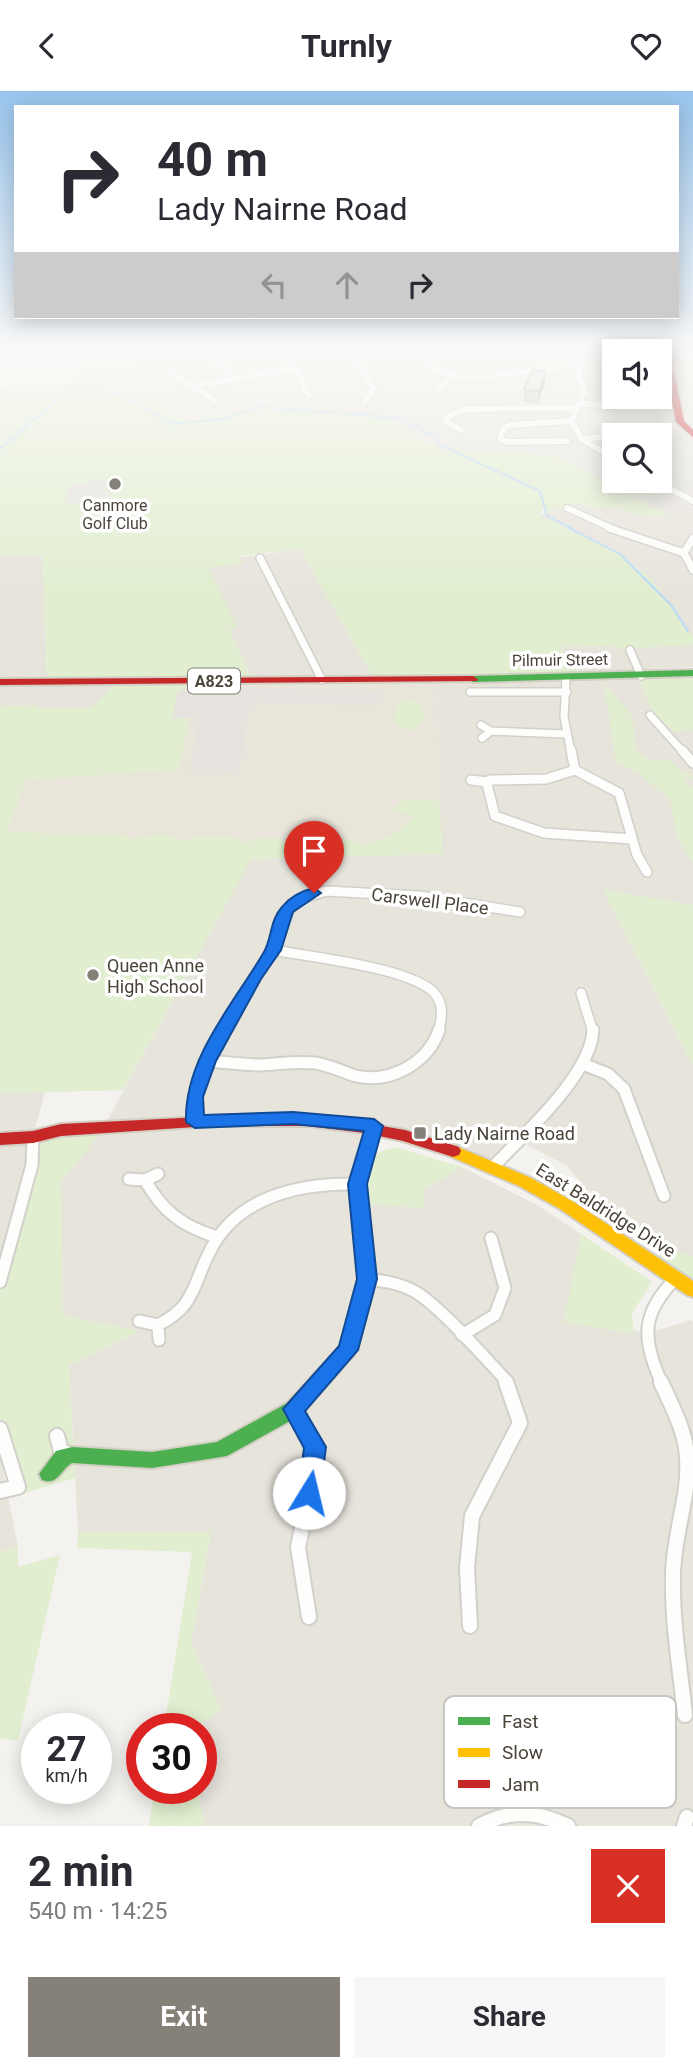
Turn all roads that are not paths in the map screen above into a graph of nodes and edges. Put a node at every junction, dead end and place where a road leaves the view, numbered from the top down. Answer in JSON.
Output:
{"nodes":[{"id":1,"x":502,"y":432,"type":"edge"},
{"id":2,"x":578,"y":432,"type":"edge"},
{"id":3,"x":602,"y":437,"type":"edge"},
{"id":4,"x":582,"y":439,"type":"junction"},
{"id":5,"x":567,"y":441,"type":"dead end"},
{"id":6,"x":602,"y":452,"type":"edge"},
{"id":7,"x":672,"y":490,"type":"edge"},
{"id":8,"x":693,"y":501,"type":"edge"},
{"id":9,"x":568,"y":508,"type":"dead end"},
{"id":10,"x":693,"y":538,"type":"edge"},
{"id":11,"x":684,"y":553,"type":"junction"},
{"id":12,"x":260,"y":558,"type":"dead end"},
{"id":13,"x":693,"y":570,"type":"edge"},
{"id":14,"x":630,"y":650,"type":"dead end"},
{"id":15,"x":693,"y":673,"type":"edge"},
{"id":16,"x":641,"y":676,"type":"junction"},
{"id":17,"x":322,"y":680,"type":"junction"},
{"id":18,"x":0,"y":682,"type":"edge"},
{"id":19,"x":566,"y":685,"type":"junction"},
{"id":20,"x":470,"y":692,"type":"dead end"},
{"id":21,"x":650,"y":715,"type":"dead end"},
{"id":22,"x":481,"y":725,"type":"dead end"},
{"id":23,"x":491,"y":731,"type":"junction"},
{"id":24,"x":566,"y":734,"type":"junction"},
{"id":25,"x":482,"y":738,"type":"dead end"},
{"id":26,"x":693,"y":763,"type":"edge"},
{"id":27,"x":575,"y":770,"type":"junction"},
{"id":28,"x":471,"y":780,"type":"dead end"},
{"id":29,"x":488,"y":782,"type":"junction"},
{"id":30,"x":632,"y":839,"type":"junction"},
{"id":31,"x":647,"y":872,"type":"dead end"},
{"id":32,"x":520,"y":912,"type":"dead end"},
{"id":33,"x":274,"y":950,"type":"junction"},
{"id":34,"x":580,"y":993,"type":"dead end"},
{"id":35,"x":207,"y":1061,"type":"junction"},
{"id":36,"x":583,"y":1064,"type":"junction"},
{"id":37,"x":195,"y":1122,"type":"junction"},
{"id":38,"x":374,"y":1126,"type":"junction"},
{"id":39,"x":33,"y":1137,"type":"junction"},
{"id":40,"x":0,"y":1139,"type":"edge"},
{"id":41,"x":494,"y":1166,"type":"junction"},
{"id":42,"x":158,"y":1174,"type":"dead end"},
{"id":43,"x":129,"y":1179,"type":"dead end"},
{"id":44,"x":145,"y":1180,"type":"junction"},
{"id":45,"x":357,"y":1184,"type":"junction"},
{"id":46,"x":664,"y":1196,"type":"dead end"},
{"id":47,"x":217,"y":1237,"type":"junction"},
{"id":48,"x":491,"y":1238,"type":"dead end"},
{"id":49,"x":677,"y":1277,"type":"junction"},
{"id":50,"x":367,"y":1279,"type":"junction"},
{"id":51,"x":0,"y":1282,"type":"edge"},
{"id":52,"x":693,"y":1290,"type":"edge"},
{"id":53,"x":139,"y":1321,"type":"dead end"},
{"id":54,"x":158,"y":1325,"type":"junction"},
{"id":55,"x":462,"y":1335,"type":"junction"},
{"id":56,"x":159,"y":1340,"type":"dead end"},
{"id":57,"x":293,"y":1409,"type":"junction"},
{"id":58,"x":0,"y":1429,"type":"edge"},
{"id":59,"x":57,"y":1436,"type":"dead end"},
{"id":60,"x":72,"y":1455,"type":"junction"},
{"id":61,"x":49,"y":1474,"type":"dead end"},
{"id":62,"x":0,"y":1491,"type":"edge"},
{"id":63,"x":309,"y":1617,"type":"dead end"},
{"id":64,"x":470,"y":1626,"type":"dead end"},
{"id":65,"x":685,"y":1715,"type":"dead end"},
{"id":66,"x":480,"y":1826,"type":"edge"},
{"id":67,"x":568,"y":1826,"type":"edge"}],
"edges":[{"from":1,"to":5,"type":"street"},
{"from":2,"to":4,"type":"street"},
{"from":3,"to":4,"type":"street"},
{"from":4,"to":6,"type":"street"},
{"from":7,"to":8,"type":"street"},
{"from":9,"to":11,"type":"street"},
{"from":10,"to":11,"type":"street"},
{"from":11,"to":13,"type":"street"},
{"from":12,"to":17,"type":"street"},
{"from":14,"to":16,"type":"street"},
{"from":15,"to":16,"type":"street","name":"Pilmuir Street","number":"A823"},
{"from":16,"to":19,"type":"street","name":"Pilmuir Street","number":"A823"},
{"from":17,"to":18,"type":"street","number":"A823"},
{"from":17,"to":19,"type":"street","name":"Pilmuir Street","number":"A823"},
{"from":19,"to":20,"type":"street"},
{"from":19,"to":24,"type":"street"},
{"from":21,"to":26,"type":"street"},
{"from":22,"to":23,"type":"street"},
{"from":23,"to":24,"type":"street"},
{"from":23,"to":25,"type":"street"},
{"from":24,"to":27,"type":"street"},
{"from":27,"to":29,"type":"street"},
{"from":27,"to":30,"type":"street"},
{"from":28,"to":29,"type":"street"},
{"from":29,"to":30,"type":"street"},
{"from":30,"to":31,"type":"street"},
{"from":32,"to":33,"type":"street","name":"Carswell Place"},
{"from":33,"to":35,"type":"street","name":"Carswell Place"},
{"from":33,"to":35,"type":"street"},
{"from":34,"to":36,"type":"street"},
{"from":35,"to":37,"type":"street","name":"Carswell Place"},
{"from":36,"to":41,"type":"street"},
{"from":36,"to":46,"type":"street"},
{"from":37,"to":38,"type":"street","name":"East Baldridge Drive"},
{"from":37,"to":39,"type":"street","name":"East Baldridge Drive"},
{"from":38,"to":41,"type":"street","name":"East Baldridge Drive"},
{"from":38,"to":45,"type":"street"},
{"from":39,"to":40,"type":"street","name":"East Baldridge Drive"},
{"from":39,"to":51,"type":"street"},
{"from":41,"to":49,"type":"street","name":"East Baldridge Drive"},
{"from":42,"to":44,"type":"street"},
{"from":43,"to":44,"type":"street"},
{"from":44,"to":47,"type":"street"},
{"from":45,"to":47,"type":"street"},
{"from":45,"to":50,"type":"street"},
{"from":47,"to":54,"type":"street"},
{"from":48,"to":55,"type":"street"},
{"from":49,"to":52,"type":"street","name":"East Baldridge Drive"},
{"from":49,"to":65,"type":"street"},
{"from":50,"to":55,"type":"street"},
{"from":50,"to":57,"type":"street"},
{"from":53,"to":54,"type":"street"},
{"from":54,"to":56,"type":"street"},
{"from":55,"to":64,"type":"street"},
{"from":57,"to":60,"type":"street"},
{"from":57,"to":63,"type":"street"},
{"from":58,"to":62,"type":"street"},
{"from":59,"to":60,"type":"street"},
{"from":60,"to":61,"type":"street"},
{"from":66,"to":67,"type":"street"}]}
